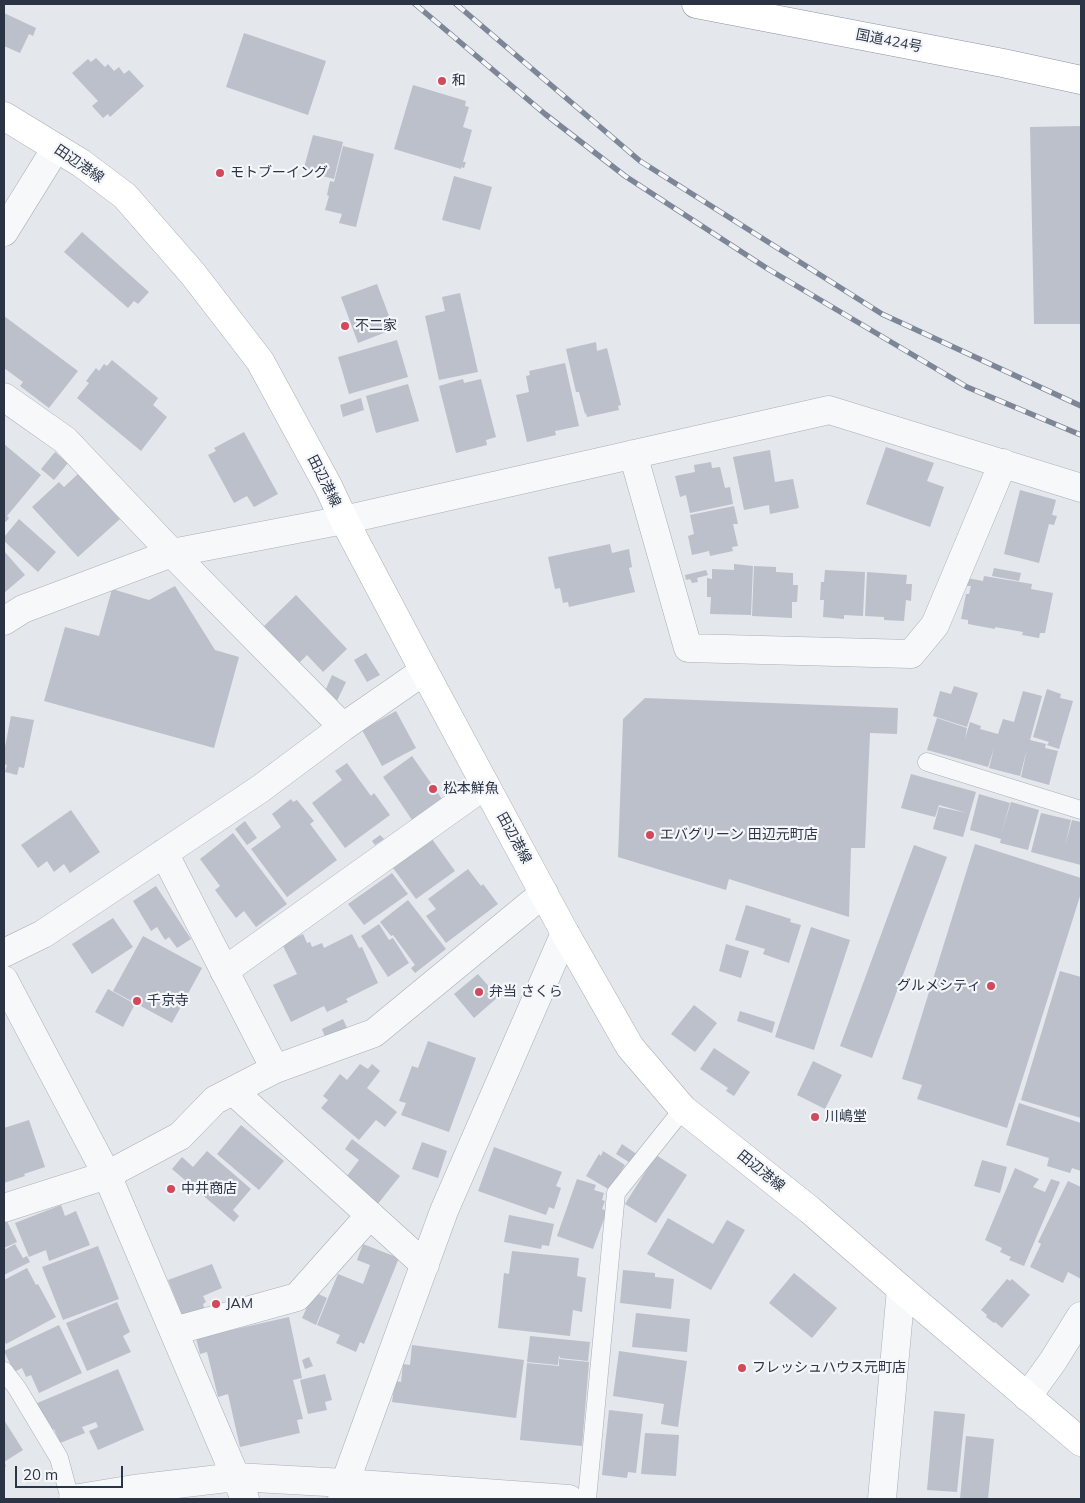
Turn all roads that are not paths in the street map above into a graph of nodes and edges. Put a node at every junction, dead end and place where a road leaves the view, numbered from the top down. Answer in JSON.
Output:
{"nodes":[{"id":1,"x":696,"y":4,"type":"edge"},
{"id":2,"x":1081,"y":80,"type":"edge"},
{"id":3,"x":4,"y":116,"type":"edge"},
{"id":4,"x":56,"y":148,"type":"junction"},
{"id":5,"x":4,"y":232,"type":"edge"},
{"id":6,"x":4,"y":397,"type":"edge"},
{"id":7,"x":633,"y":454,"type":"junction"},
{"id":8,"x":1003,"y":463,"type":"junction"},
{"id":9,"x":1081,"y":488,"type":"edge"},
{"id":10,"x":344,"y":520,"type":"junction"},
{"id":11,"x":172,"y":553,"type":"junction"},
{"id":12,"x":4,"y":621,"type":"edge"},
{"id":13,"x":424,"y":671,"type":"junction"},
{"id":14,"x":343,"y":727,"type":"junction"},
{"id":15,"x":927,"y":762,"type":"dead end"},
{"id":16,"x":486,"y":785,"type":"junction"},
{"id":17,"x":1081,"y":810,"type":"edge"},
{"id":18,"x":164,"y":853,"type":"junction"},
{"id":19,"x":544,"y":893,"type":"junction"},
{"id":20,"x":565,"y":933,"type":"junction"},
{"id":21,"x":4,"y":952,"type":"edge"},
{"id":22,"x":224,"y":971,"type":"junction"},
{"id":23,"x":4,"y":980,"type":"edge"},
{"id":24,"x":275,"y":1068,"type":"junction"},
{"id":25,"x":233,"y":1091,"type":"junction"},
{"id":26,"x":684,"y":1109,"type":"junction"},
{"id":27,"x":107,"y":1175,"type":"junction"},
{"id":28,"x":4,"y":1208,"type":"edge"},
{"id":29,"x":370,"y":1215,"type":"junction"},
{"id":30,"x":425,"y":1265,"type":"junction"},
{"id":31,"x":901,"y":1290,"type":"junction"},
{"id":32,"x":1081,"y":1316,"type":"edge"},
{"id":33,"x":174,"y":1331,"type":"junction"},
{"id":34,"x":4,"y":1371,"type":"edge"},
{"id":35,"x":1027,"y":1397,"type":"junction"},
{"id":36,"x":1081,"y":1442,"type":"edge"},
{"id":37,"x":241,"y":1488,"type":"edge"},
{"id":38,"x":344,"y":1491,"type":"edge"},
{"id":39,"x":71,"y":1499,"type":"edge"},
{"id":40,"x":569,"y":1499,"type":"edge"},
{"id":41,"x":587,"y":1499,"type":"edge"},
{"id":42,"x":882,"y":1499,"type":"edge"}],
"edges":[{"from":1,"to":2,"type":"main road","name":"国道424号"},
{"from":3,"to":4,"type":"main road","name":"田辺港線"},
{"from":4,"to":5,"type":"street"},
{"from":4,"to":10,"type":"main road","name":"田辺港線"},
{"from":6,"to":11,"type":"street"},
{"from":7,"to":8,"type":"street"},
{"from":7,"to":8,"type":"street"},
{"from":7,"to":10,"type":"street"},
{"from":8,"to":9,"type":"street"},
{"from":10,"to":11,"type":"street"},
{"from":10,"to":13,"type":"main road","name":"田辺港線"},
{"from":11,"to":12,"type":"street"},
{"from":11,"to":14,"type":"street"},
{"from":13,"to":14,"type":"street"},
{"from":13,"to":16,"type":"main road","name":"田辺港線"},
{"from":14,"to":18,"type":"street"},
{"from":15,"to":17,"type":"lane"},
{"from":16,"to":19,"type":"main road","name":"田辺港線"},
{"from":16,"to":22,"type":"street"},
{"from":18,"to":21,"type":"street"},
{"from":18,"to":22,"type":"street"},
{"from":19,"to":20,"type":"main road","name":"田辺港線"},
{"from":19,"to":24,"type":"street"},
{"from":20,"to":26,"type":"main road","name":"田辺港線"},
{"from":20,"to":30,"type":"street"},
{"from":22,"to":24,"type":"street"},
{"from":23,"to":27,"type":"street"},
{"from":24,"to":25,"type":"street"},
{"from":25,"to":27,"type":"street"},
{"from":25,"to":29,"type":"street"},
{"from":26,"to":31,"type":"main road","name":"田辺港線"},
{"from":26,"to":41,"type":"lane"},
{"from":27,"to":28,"type":"street"},
{"from":27,"to":33,"type":"street"},
{"from":29,"to":30,"type":"street"},
{"from":29,"to":33,"type":"street"},
{"from":30,"to":38,"type":"street"},
{"from":31,"to":35,"type":"main road","name":"田辺港線"},
{"from":31,"to":42,"type":"street"},
{"from":32,"to":35,"type":"street"},
{"from":33,"to":37,"type":"street"},
{"from":34,"to":39,"type":"lane"},
{"from":35,"to":36,"type":"main road","name":"田辺港線"},
{"from":37,"to":38,"type":"street"},
{"from":37,"to":39,"type":"street"},
{"from":38,"to":40,"type":"street"}]}
